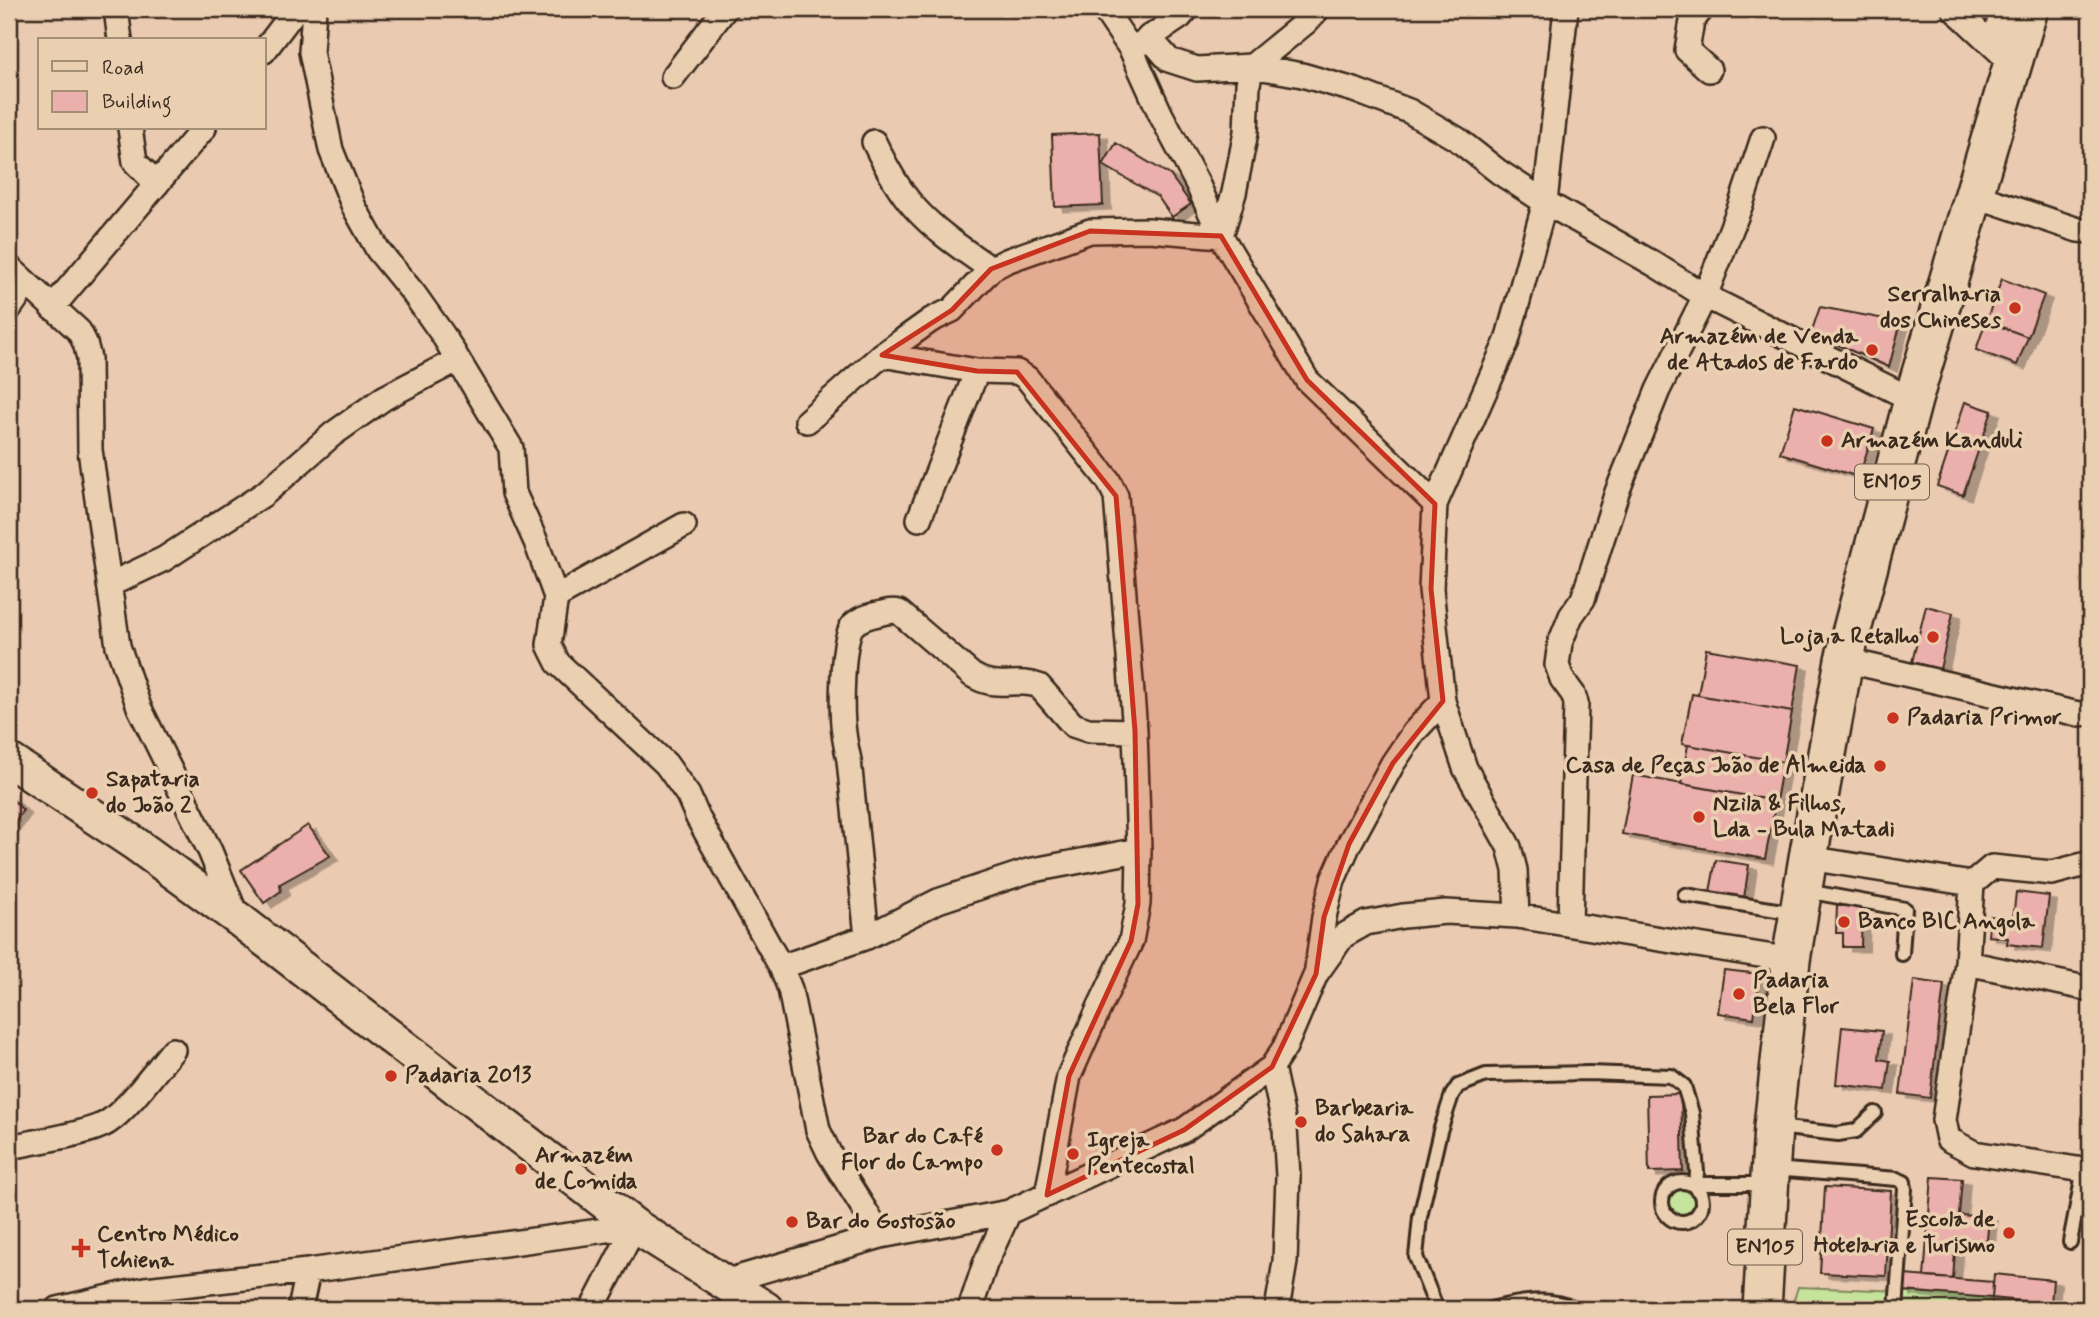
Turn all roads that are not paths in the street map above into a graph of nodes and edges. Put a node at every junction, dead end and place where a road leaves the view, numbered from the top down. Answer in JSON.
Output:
{"nodes":[{"id":1,"x":116,"y":9,"type":"edge"},
{"id":2,"x":296,"y":9,"type":"edge"},
{"id":3,"x":314,"y":9,"type":"edge"},
{"id":4,"x":725,"y":9,"type":"edge"},
{"id":5,"x":1104,"y":9,"type":"edge"},
{"id":6,"x":1187,"y":9,"type":"edge"},
{"id":7,"x":1318,"y":9,"type":"edge"},
{"id":8,"x":1566,"y":9,"type":"edge"},
{"id":9,"x":1702,"y":9,"type":"edge"},
{"id":10,"x":1954,"y":9,"type":"edge"},
{"id":11,"x":2003,"y":9,"type":"edge"},
{"id":12,"x":2029,"y":9,"type":"edge"},
{"id":13,"x":120,"y":38,"type":"edge"},
{"id":14,"x":1140,"y":43,"type":"junction"},
{"id":15,"x":266,"y":48,"type":"edge"},
{"id":16,"x":2003,"y":54,"type":"junction"},
{"id":17,"x":1252,"y":66,"type":"junction"},
{"id":18,"x":1709,"y":70,"type":"dead end"},
{"id":19,"x":673,"y":77,"type":"dead end"},
{"id":20,"x":130,"y":130,"type":"edge"},
{"id":21,"x":202,"y":130,"type":"edge"},
{"id":22,"x":1763,"y":138,"type":"dead end"},
{"id":23,"x":874,"y":142,"type":"dead end"},
{"id":24,"x":157,"y":184,"type":"junction"},
{"id":25,"x":1974,"y":195,"type":"junction"},
{"id":26,"x":1545,"y":202,"type":"junction"},
{"id":27,"x":2090,"y":231,"type":"edge"},
{"id":28,"x":1221,"y":236,"type":"junction"},
{"id":29,"x":9,"y":267,"type":"edge"},
{"id":30,"x":991,"y":269,"type":"junction"},
{"id":31,"x":26,"y":285,"type":"junction"},
{"id":32,"x":1705,"y":296,"type":"junction"},
{"id":33,"x":52,"y":308,"type":"junction"},
{"id":34,"x":9,"y":309,"type":"edge"},
{"id":35,"x":882,"y":355,"type":"junction"},
{"id":36,"x":457,"y":360,"type":"junction"},
{"id":37,"x":977,"y":372,"type":"junction"},
{"id":38,"x":1913,"y":400,"type":"junction"},
{"id":39,"x":807,"y":421,"type":"dead end"},
{"id":40,"x":1435,"y":504,"type":"junction"},
{"id":41,"x":919,"y":519,"type":"dead end"},
{"id":42,"x":684,"y":525,"type":"dead end"},
{"id":43,"x":109,"y":585,"type":"junction"},
{"id":44,"x":556,"y":597,"type":"junction"},
{"id":45,"x":1844,"y":660,"type":"junction"},
{"id":46,"x":1443,"y":701,"type":"junction"},
{"id":47,"x":2090,"y":713,"type":"edge"},
{"id":48,"x":1135,"y":731,"type":"junction"},
{"id":49,"x":9,"y":760,"type":"edge"},
{"id":50,"x":1139,"y":850,"type":"junction"},
{"id":51,"x":2090,"y":863,"type":"edge"},
{"id":52,"x":1972,"y":884,"type":"junction"},
{"id":53,"x":1803,"y":887,"type":"junction"},
{"id":54,"x":1685,"y":895,"type":"dead end"},
{"id":55,"x":1517,"y":916,"type":"junction"},
{"id":56,"x":237,"y":918,"type":"junction"},
{"id":57,"x":1570,"y":923,"type":"junction"},
{"id":58,"x":867,"y":937,"type":"junction"},
{"id":59,"x":1902,"y":954,"type":"dead end"},
{"id":60,"x":1791,"y":960,"type":"junction"},
{"id":61,"x":1967,"y":963,"type":"junction"},
{"id":62,"x":781,"y":967,"type":"junction"},
{"id":63,"x":1316,"y":974,"type":"junction"},
{"id":64,"x":2090,"y":989,"type":"edge"},
{"id":65,"x":173,"y":1050,"type":"dead end"},
{"id":66,"x":1272,"y":1067,"type":"junction"},
{"id":67,"x":1875,"y":1113,"type":"dead end"},
{"id":68,"x":1773,"y":1127,"type":"junction"},
{"id":69,"x":9,"y":1147,"type":"edge"},
{"id":70,"x":2087,"y":1170,"type":"edge"},
{"id":71,"x":1770,"y":1176,"type":"junction"},
{"id":72,"x":1047,"y":1195,"type":"junction"},
{"id":73,"x":1009,"y":1212,"type":"junction"},
{"id":74,"x":635,"y":1226,"type":"junction"},
{"id":75,"x":881,"y":1236,"type":"junction"},
{"id":76,"x":2070,"y":1242,"type":"dead end"},
{"id":77,"x":308,"y":1271,"type":"junction"},
{"id":78,"x":724,"y":1282,"type":"junction"},
{"id":79,"x":58,"y":1309,"type":"edge"},
{"id":80,"x":300,"y":1309,"type":"edge"},
{"id":81,"x":592,"y":1309,"type":"edge"},
{"id":82,"x":766,"y":1309,"type":"edge"},
{"id":83,"x":970,"y":1309,"type":"edge"},
{"id":84,"x":1277,"y":1309,"type":"edge"},
{"id":85,"x":1437,"y":1309,"type":"edge"},
{"id":86,"x":1491,"y":1309,"type":"edge"},
{"id":87,"x":1575,"y":1309,"type":"edge"},
{"id":88,"x":1762,"y":1309,"type":"edge"},
{"id":89,"x":1896,"y":1309,"type":"edge"}],
"edges":[{"from":1,"to":13,"type":"street"},
{"from":2,"to":15,"type":"street"},
{"from":3,"to":36,"type":"street"},
{"from":4,"to":19,"type":"street"},
{"from":5,"to":14,"type":"street"},
{"from":6,"to":14,"type":"street"},
{"from":7,"to":17,"type":"street"},
{"from":8,"to":26,"type":"street"},
{"from":9,"to":18,"type":"street"},
{"from":10,"to":16,"type":"street"},
{"from":11,"to":16,"type":"street"},
{"from":12,"to":16,"type":"main road","number":"EN105"},
{"from":14,"to":17,"type":"street"},
{"from":14,"to":28,"type":"street"},
{"from":16,"to":25,"type":"main road","number":"EN105"},
{"from":17,"to":26,"type":"street"},
{"from":17,"to":28,"type":"street"},
{"from":20,"to":24,"type":"street"},
{"from":21,"to":24,"type":"street"},
{"from":22,"to":32,"type":"street"},
{"from":23,"to":30,"type":"street"},
{"from":24,"to":33,"type":"street"},
{"from":25,"to":27,"type":"street"},
{"from":25,"to":38,"type":"main road","number":"EN105"},
{"from":26,"to":32,"type":"street"},
{"from":26,"to":40,"type":"street"},
{"from":28,"to":30,"type":"street"},
{"from":28,"to":40,"type":"street"},
{"from":29,"to":31,"type":"street"},
{"from":30,"to":35,"type":"street"},
{"from":31,"to":33,"type":"street"},
{"from":31,"to":34,"type":"street"},
{"from":32,"to":38,"type":"street"},
{"from":32,"to":57,"type":"street"},
{"from":33,"to":43,"type":"street"},
{"from":35,"to":37,"type":"street"},
{"from":35,"to":39,"type":"street"},
{"from":36,"to":43,"type":"street"},
{"from":36,"to":44,"type":"street"},
{"from":37,"to":41,"type":"street"},
{"from":37,"to":48,"type":"street"},
{"from":38,"to":45,"type":"main road","number":"EN105"},
{"from":40,"to":46,"type":"street"},
{"from":42,"to":44,"type":"street"},
{"from":43,"to":56,"type":"street"},
{"from":44,"to":62,"type":"street"},
{"from":45,"to":47,"type":"street"},
{"from":45,"to":53,"type":"main road","number":"EN105"},
{"from":46,"to":55,"type":"street"},
{"from":46,"to":63,"type":"street"},
{"from":48,"to":50,"type":"street"},
{"from":48,"to":58,"type":"street"},
{"from":49,"to":56,"type":"main road"},
{"from":50,"to":58,"type":"street"},
{"from":50,"to":72,"type":"street"},
{"from":51,"to":52,"type":"street"},
{"from":52,"to":53,"type":"street"},
{"from":52,"to":61,"type":"street"},
{"from":53,"to":54,"type":"lane"},
{"from":53,"to":59,"type":"lane"},
{"from":53,"to":60,"type":"main road","number":"EN105"},
{"from":55,"to":57,"type":"street"},
{"from":55,"to":63,"type":"street"},
{"from":56,"to":74,"type":"main road"},
{"from":57,"to":60,"type":"street"},
{"from":58,"to":62,"type":"street"},
{"from":60,"to":68,"type":"main road","number":"EN105"},
{"from":61,"to":64,"type":"street"},
{"from":61,"to":70,"type":"street"},
{"from":62,"to":75,"type":"street"},
{"from":63,"to":66,"type":"street"},
{"from":65,"to":69,"type":"street"},
{"from":66,"to":72,"type":"street"},
{"from":66,"to":84,"type":"street"},
{"from":67,"to":68,"type":"lane"},
{"from":68,"to":71,"type":"main road","number":"EN105"},
{"from":70,"to":76,"type":"lane"},
{"from":71,"to":85,"type":"lane"},
{"from":71,"to":88,"type":"main road","number":"EN105"},
{"from":71,"to":89,"type":"lane"},
{"from":72,"to":73,"type":"street"},
{"from":73,"to":75,"type":"street"},
{"from":73,"to":83,"type":"street"},
{"from":74,"to":77,"type":"street"},
{"from":74,"to":78,"type":"main road"},
{"from":74,"to":81,"type":"street"},
{"from":75,"to":78,"type":"street"},
{"from":77,"to":79,"type":"street"},
{"from":77,"to":80,"type":"street"},
{"from":78,"to":82,"type":"main road"},
{"from":86,"to":87,"type":"lane"}]}
